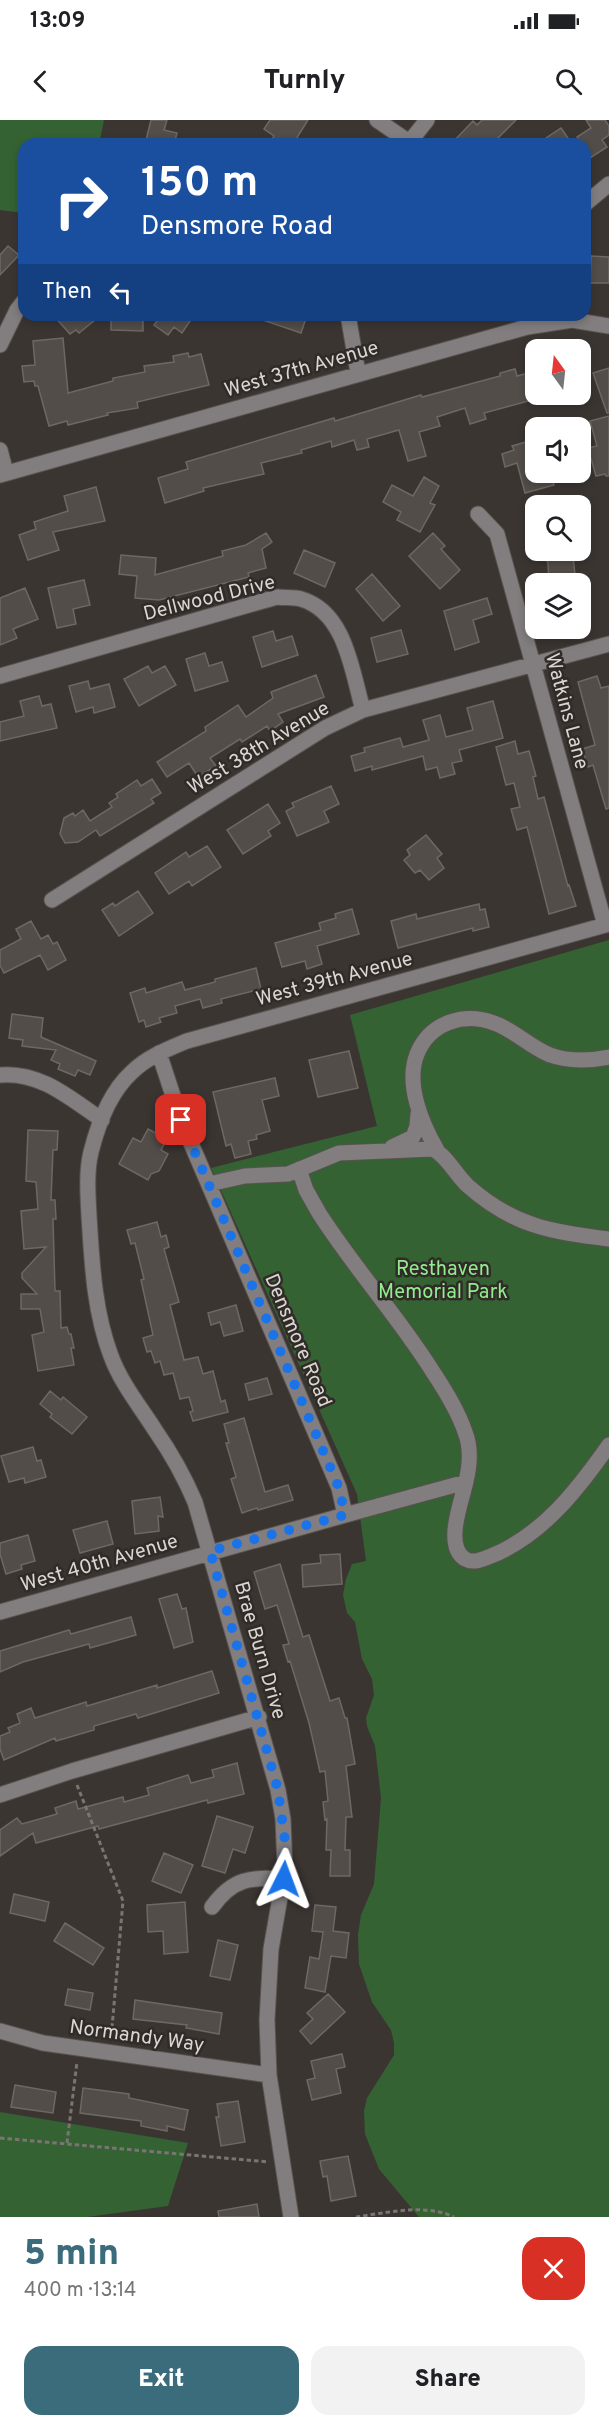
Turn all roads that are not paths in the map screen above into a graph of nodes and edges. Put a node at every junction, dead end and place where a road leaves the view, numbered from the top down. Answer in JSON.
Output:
{"nodes":[{"id":1,"x":377,"y":120,"type":"edge"},
{"id":2,"x":427,"y":120,"type":"edge"},
{"id":3,"x":402,"y":138,"type":"edge"},
{"id":4,"x":413,"y":138,"type":"edge"},
{"id":5,"x":609,"y":184,"type":"edge"},
{"id":6,"x":591,"y":199,"type":"edge"},
{"id":7,"x":18,"y":309,"type":"edge"},
{"id":8,"x":349,"y":321,"type":"edge"},
{"id":9,"x":527,"y":321,"type":"edge"},
{"id":10,"x":578,"y":321,"type":"edge"},
{"id":11,"x":609,"y":326,"type":"edge"},
{"id":12,"x":0,"y":345,"type":"edge"},
{"id":13,"x":358,"y":374,"type":"junction"},
{"id":14,"x":0,"y":450,"type":"edge"},
{"id":15,"x":3,"y":474,"type":"edge"},
{"id":16,"x":478,"y":514,"type":"dead end"},
{"id":17,"x":609,"y":644,"type":"edge"},
{"id":18,"x":533,"y":664,"type":"junction"},
{"id":19,"x":0,"y":676,"type":"edge"},
{"id":20,"x":363,"y":710,"type":"junction"},
{"id":21,"x":52,"y":900,"type":"dead end"},
{"id":22,"x":607,"y":924,"type":"edge"},
{"id":23,"x":159,"y":1053,"type":"junction"},
{"id":24,"x":609,"y":1058,"type":"edge"},
{"id":25,"x":0,"y":1076,"type":"edge"},
{"id":26,"x":418,"y":1105,"type":"junction"},
{"id":27,"x":102,"y":1120,"type":"junction"},
{"id":28,"x":437,"y":1150,"type":"junction"},
{"id":29,"x":381,"y":1151,"type":"junction"},
{"id":30,"x":299,"y":1169,"type":"junction"},
{"id":31,"x":209,"y":1184,"type":"junction"},
{"id":32,"x":609,"y":1239,"type":"edge"},
{"id":33,"x":609,"y":1445,"type":"edge"},
{"id":34,"x":466,"y":1482,"type":"junction"},
{"id":35,"x":345,"y":1515,"type":"junction"},
{"id":36,"x":210,"y":1551,"type":"junction"},
{"id":37,"x":0,"y":1612,"type":"edge"},
{"id":38,"x":259,"y":1717,"type":"junction"},
{"id":39,"x":0,"y":1795,"type":"edge"},
{"id":40,"x":284,"y":1879,"type":"junction"},
{"id":41,"x":212,"y":1906,"type":"dead end"},
{"id":42,"x":0,"y":2031,"type":"edge"},
{"id":43,"x":269,"y":2075,"type":"junction"},
{"id":44,"x":291,"y":2217,"type":"edge"}],
"edges":[{"from":1,"to":3,"type":"street"},
{"from":2,"to":4,"type":"street"},
{"from":5,"to":6,"type":"street"},
{"from":7,"to":12,"type":"street"},
{"from":8,"to":13,"type":"street"},
{"from":9,"to":13,"type":"street","name":"West 37th Avenue"},
{"from":10,"to":11,"type":"street","name":"West 37th Avenue"},
{"from":13,"to":15,"type":"street","name":"West 37th Avenue"},
{"from":14,"to":15,"type":"street","name":"West 37th Avenue"},
{"from":16,"to":18,"type":"street","name":"Watkins Lane"},
{"from":17,"to":18,"type":"street","name":"West 38th Avenue"},
{"from":18,"to":20,"type":"street","name":"West 38th Avenue"},
{"from":18,"to":22,"type":"street","name":"Watkins Lane"},
{"from":19,"to":20,"type":"street","name":"Dellwood Drive"},
{"from":20,"to":21,"type":"street","name":"West 38th Avenue"},
{"from":22,"to":23,"type":"street","name":"West 39th Avenue"},
{"from":23,"to":27,"type":"street","name":"West 39th Avenue"},
{"from":23,"to":31,"type":"street","name":"Densmore Road"},
{"from":24,"to":26,"type":"street"},
{"from":25,"to":27,"type":"street"},
{"from":26,"to":28,"type":"street"},
{"from":26,"to":29,"type":"street"},
{"from":27,"to":36,"type":"street","name":"Brae Burn Drive"},
{"from":28,"to":29,"type":"street"},
{"from":28,"to":32,"type":"street"},
{"from":29,"to":30,"type":"street"},
{"from":30,"to":31,"type":"street"},
{"from":30,"to":34,"type":"street"},
{"from":31,"to":35,"type":"street","name":"Densmore Road"},
{"from":33,"to":34,"type":"street"},
{"from":34,"to":35,"type":"street"},
{"from":35,"to":36,"type":"street"},
{"from":36,"to":37,"type":"street","name":"West 40th Avenue"},
{"from":36,"to":38,"type":"street","name":"Brae Burn Drive"},
{"from":38,"to":39,"type":"street"},
{"from":38,"to":40,"type":"street","name":"Brae Burn Drive"},
{"from":40,"to":41,"type":"street"},
{"from":40,"to":43,"type":"street","name":"Brae Burn Drive"},
{"from":42,"to":43,"type":"street","name":"Normandy Way"},
{"from":43,"to":44,"type":"street","name":"Brae Burn Drive"}]}
